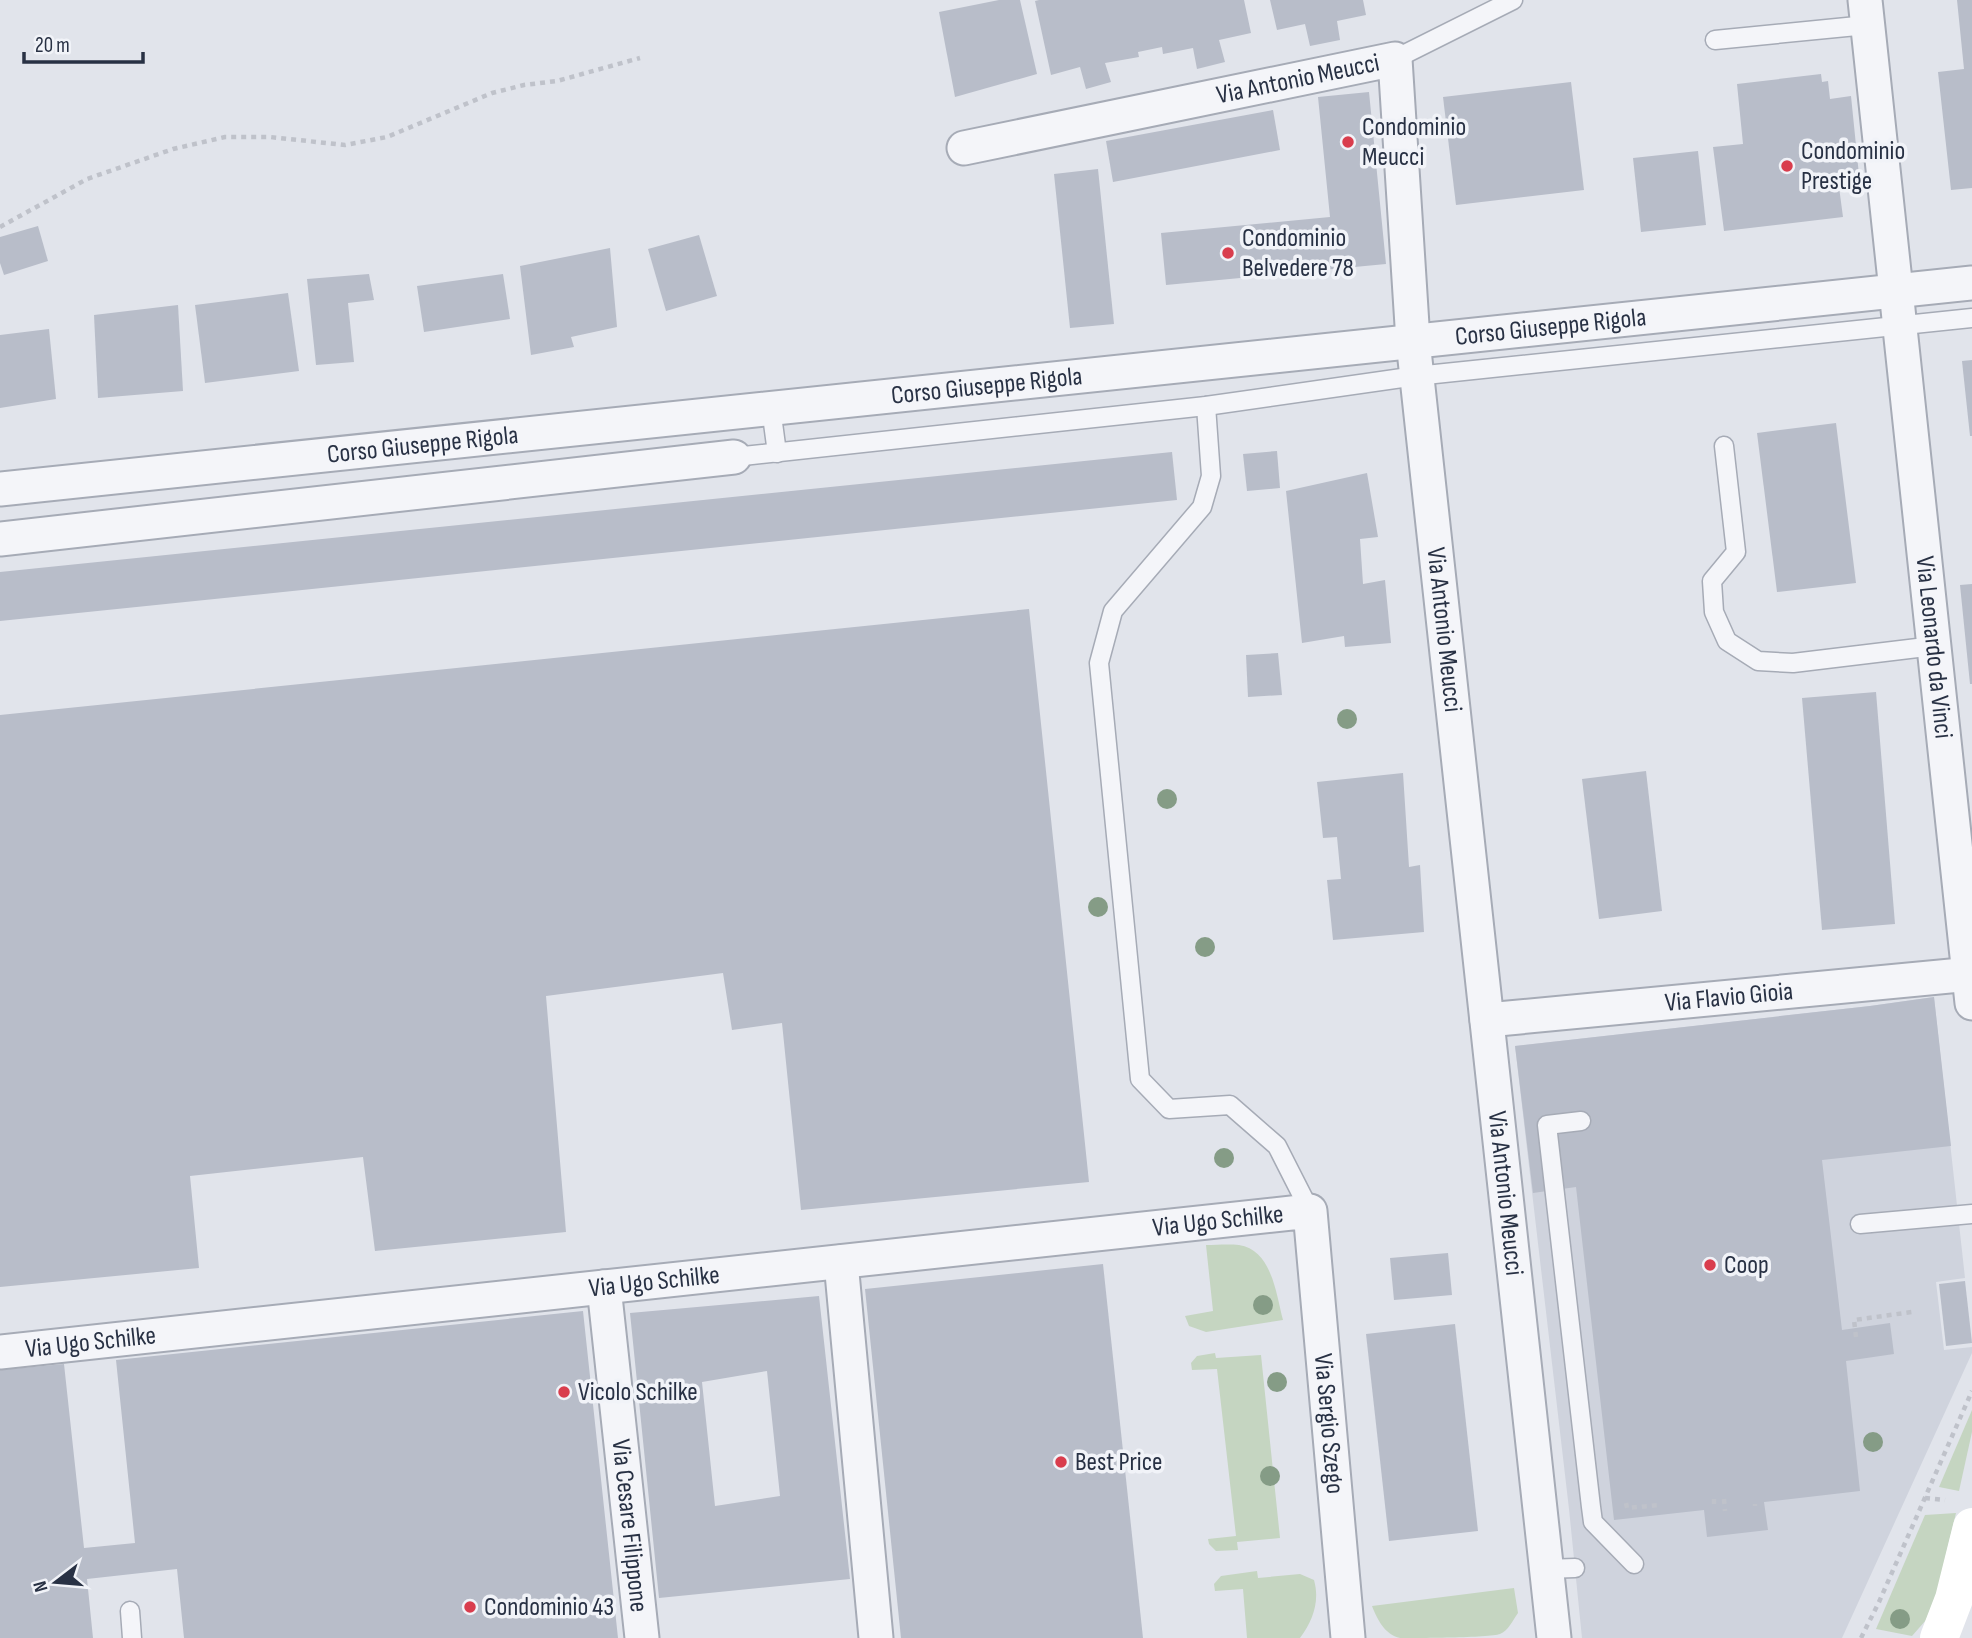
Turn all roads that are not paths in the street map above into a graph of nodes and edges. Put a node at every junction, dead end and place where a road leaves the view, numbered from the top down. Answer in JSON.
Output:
{"nodes":[{"id":1,"x":1513,"y":0,"type":"edge"},
{"id":2,"x":1866,"y":13,"type":"edge"},
{"id":3,"x":1715,"y":40,"type":"dead end"},
{"id":4,"x":1395,"y":59,"type":"junction"},
{"id":5,"x":964,"y":148,"type":"dead end"},
{"id":6,"x":1972,"y":283,"type":"edge"},
{"id":7,"x":1896,"y":290,"type":"junction"},
{"id":8,"x":1972,"y":318,"type":"edge"},
{"id":9,"x":1900,"y":326,"type":"junction"},
{"id":10,"x":1413,"y":341,"type":"junction"},
{"id":11,"x":1416,"y":376,"type":"junction"},
{"id":12,"x":1206,"y":406,"type":"junction"},
{"id":13,"x":771,"y":408,"type":"junction"},
{"id":14,"x":1724,"y":446,"type":"dead end"},
{"id":15,"x":777,"y":453,"type":"junction"},
{"id":16,"x":734,"y":457,"type":"joint"},
{"id":17,"x":0,"y":489,"type":"edge"},
{"id":18,"x":0,"y":539,"type":"edge"},
{"id":19,"x":1934,"y":646,"type":"junction"},
{"id":20,"x":1971,"y":983,"type":"edge"},
{"id":21,"x":1487,"y":1020,"type":"junction"},
{"id":22,"x":1581,"y":1121,"type":"dead end"},
{"id":23,"x":1310,"y":1211,"type":"junction"},
{"id":24,"x":1972,"y":1214,"type":"edge"},
{"id":25,"x":1860,"y":1224,"type":"dead end"},
{"id":26,"x":841,"y":1262,"type":"junction"},
{"id":27,"x":604,"y":1287,"type":"junction"},
{"id":28,"x":0,"y":1352,"type":"edge"},
{"id":29,"x":1972,"y":1527,"type":"edge"},
{"id":30,"x":1634,"y":1564,"type":"dead end"},
{"id":31,"x":130,"y":1611,"type":"dead end"},
{"id":32,"x":1972,"y":1620,"type":"edge"},
{"id":33,"x":132,"y":1638,"type":"edge"},
{"id":34,"x":642,"y":1638,"type":"edge"},
{"id":35,"x":876,"y":1638,"type":"edge"},
{"id":36,"x":1348,"y":1638,"type":"edge"},
{"id":37,"x":1554,"y":1638,"type":"edge"},
{"id":38,"x":1939,"y":1638,"type":"edge"},
{"id":39,"x":1946,"y":1638,"type":"edge"}],
"edges":[{"from":1,"to":4,"type":"lane"},
{"from":2,"to":3,"type":"lane"},
{"from":2,"to":7,"type":"street","name":"Via Leonardo da Vinci"},
{"from":4,"to":5,"type":"street","name":"Via Antonio Meucci"},
{"from":4,"to":10,"type":"street","name":"Via Antonio Meucci"},
{"from":6,"to":7,"type":"street","name":"Corso Giuseppe Rigola"},
{"from":7,"to":9,"type":"street","name":"Via Leonardo da Vinci"},
{"from":7,"to":10,"type":"street","name":"Corso Giuseppe Rigola"},
{"from":8,"to":9,"type":"lane"},
{"from":9,"to":11,"type":"lane"},
{"from":9,"to":19,"type":"street","name":"Via Leonardo da Vinci"},
{"from":10,"to":11,"type":"street","name":"Via Antonio Meucci"},
{"from":10,"to":13,"type":"street","name":"Corso Giuseppe Rigola"},
{"from":11,"to":12,"type":"lane"},
{"from":11,"to":21,"type":"street","name":"Via Antonio Meucci"},
{"from":12,"to":15,"type":"lane"},
{"from":12,"to":23,"type":"lane"},
{"from":13,"to":15,"type":"lane"},
{"from":13,"to":17,"type":"street","name":"Corso Giuseppe Rigola"},
{"from":14,"to":19,"type":"lane"},
{"from":15,"to":16,"type":"lane"},
{"from":16,"to":18,"type":"street"},
{"from":19,"to":20,"type":"street","name":"Via Leonardo da Vinci"},
{"from":20,"to":21,"type":"street","name":"Via Flavio Gioia"},
{"from":21,"to":37,"type":"street","name":"Via Antonio Meucci"},
{"from":22,"to":30,"type":"lane"},
{"from":23,"to":26,"type":"street","name":"Via Ugo Schilke"},
{"from":23,"to":36,"type":"street","name":"Via Sergio Szego"},
{"from":24,"to":25,"type":"lane"},
{"from":26,"to":27,"type":"street","name":"Via Ugo Schilke"},
{"from":26,"to":35,"type":"street"},
{"from":27,"to":28,"type":"street","name":"Via Ugo Schilke"},
{"from":27,"to":34,"type":"street","name":"Via Cesare Filippone"},
{"from":29,"to":38,"type":"street"},
{"from":31,"to":33,"type":"lane"},
{"from":32,"to":39,"type":"street"}]}
